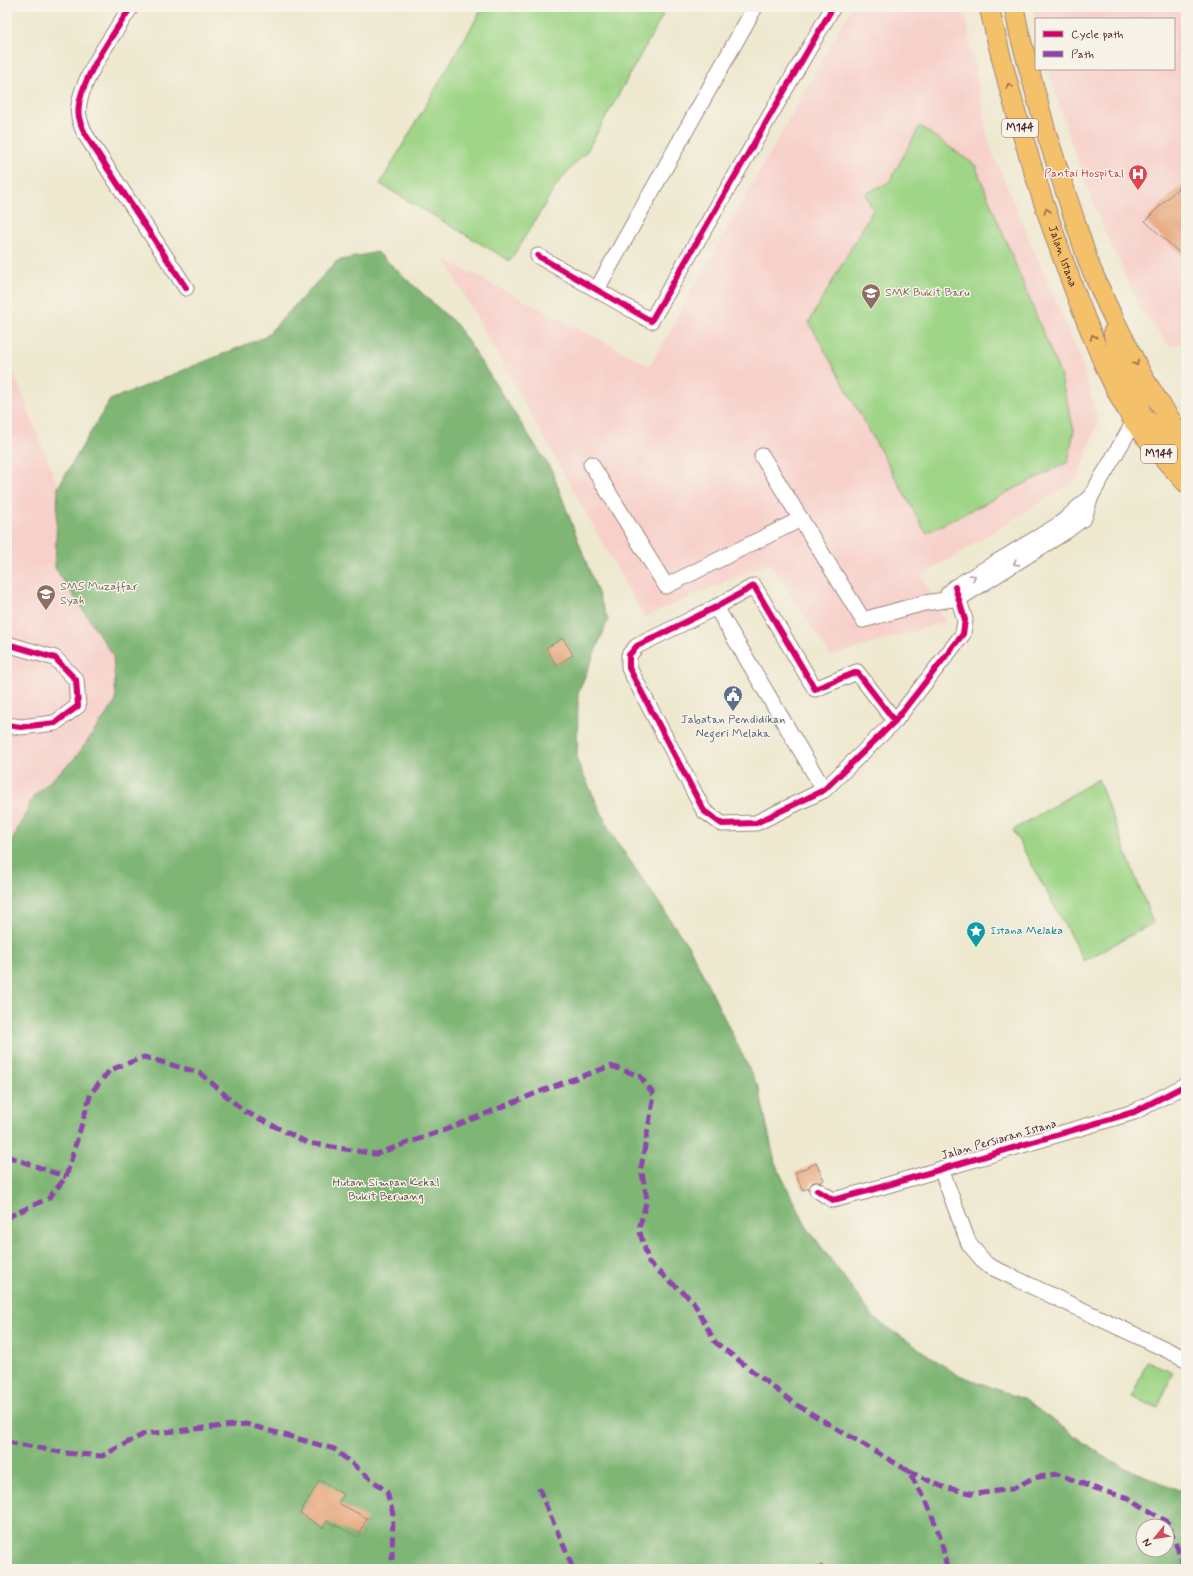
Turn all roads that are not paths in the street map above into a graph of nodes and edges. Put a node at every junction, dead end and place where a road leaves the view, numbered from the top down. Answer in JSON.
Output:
{"nodes":[{"id":1,"x":131,"y":7,"type":"edge"},
{"id":2,"x":754,"y":7,"type":"edge"},
{"id":3,"x":833,"y":7,"type":"edge"},
{"id":4,"x":989,"y":7,"type":"edge"},
{"id":5,"x":1014,"y":7,"type":"edge"},
{"id":6,"x":538,"y":256,"type":"dead end"},
{"id":7,"x":186,"y":288,"type":"dead end"},
{"id":8,"x":596,"y":289,"type":"junction"},
{"id":9,"x":1108,"y":307,"type":"junction"},
{"id":10,"x":1134,"y":422,"type":"junction"},
{"id":11,"x":1186,"y":444,"type":"edge"},
{"id":12,"x":762,"y":456,"type":"dead end"},
{"id":13,"x":1186,"y":460,"type":"edge"},
{"id":14,"x":591,"y":464,"type":"dead end"},
{"id":15,"x":1186,"y":482,"type":"edge"},
{"id":16,"x":801,"y":519,"type":"junction"},
{"id":17,"x":957,"y":593,"type":"junction"},
{"id":18,"x":716,"y":607,"type":"junction"},
{"id":19,"x":7,"y":644,"type":"edge"},
{"id":20,"x":895,"y":722,"type":"junction"},
{"id":21,"x":7,"y":725,"type":"edge"},
{"id":22,"x":824,"y":790,"type":"junction"},
{"id":23,"x":1186,"y":1086,"type":"edge"},
{"id":24,"x":941,"y":1169,"type":"junction"},
{"id":25,"x":817,"y":1190,"type":"dead end"},
{"id":26,"x":1186,"y":1359,"type":"edge"}],
"edges":[{"from":1,"to":7,"type":"street"},
{"from":2,"to":8,"type":"street"},
{"from":3,"to":8,"type":"street"},
{"from":10,"to":4,"type":"main road","name":"Jalan Istana","number":"M144","one_way":true},
{"from":5,"to":9,"type":"main road","name":"Jalan Istana","number":"M144"},
{"from":6,"to":8,"type":"street"},
{"from":9,"to":10,"type":"main road"},
{"from":9,"to":11,"type":"main road","name":"Jalan Istana","number":"M144","one_way":true},
{"from":10,"to":13,"type":"main road"},
{"from":10,"to":15,"type":"main road","name":"Jalan Istana","number":"M144"},
{"from":10,"to":17,"type":"street"},
{"from":12,"to":16,"type":"street"},
{"from":14,"to":16,"type":"street"},
{"from":16,"to":17,"type":"street"},
{"from":17,"to":20,"type":"street"},
{"from":18,"to":20,"type":"street"},
{"from":18,"to":22,"type":"street"},
{"from":18,"to":22,"type":"street"},
{"from":19,"to":21,"type":"street"},
{"from":20,"to":22,"type":"street"},
{"from":23,"to":24,"type":"street","name":"Jalan Persiaran Istana"},
{"from":24,"to":25,"type":"street","name":"Jalan Persiaran Istana"},
{"from":24,"to":26,"type":"street"}]}
